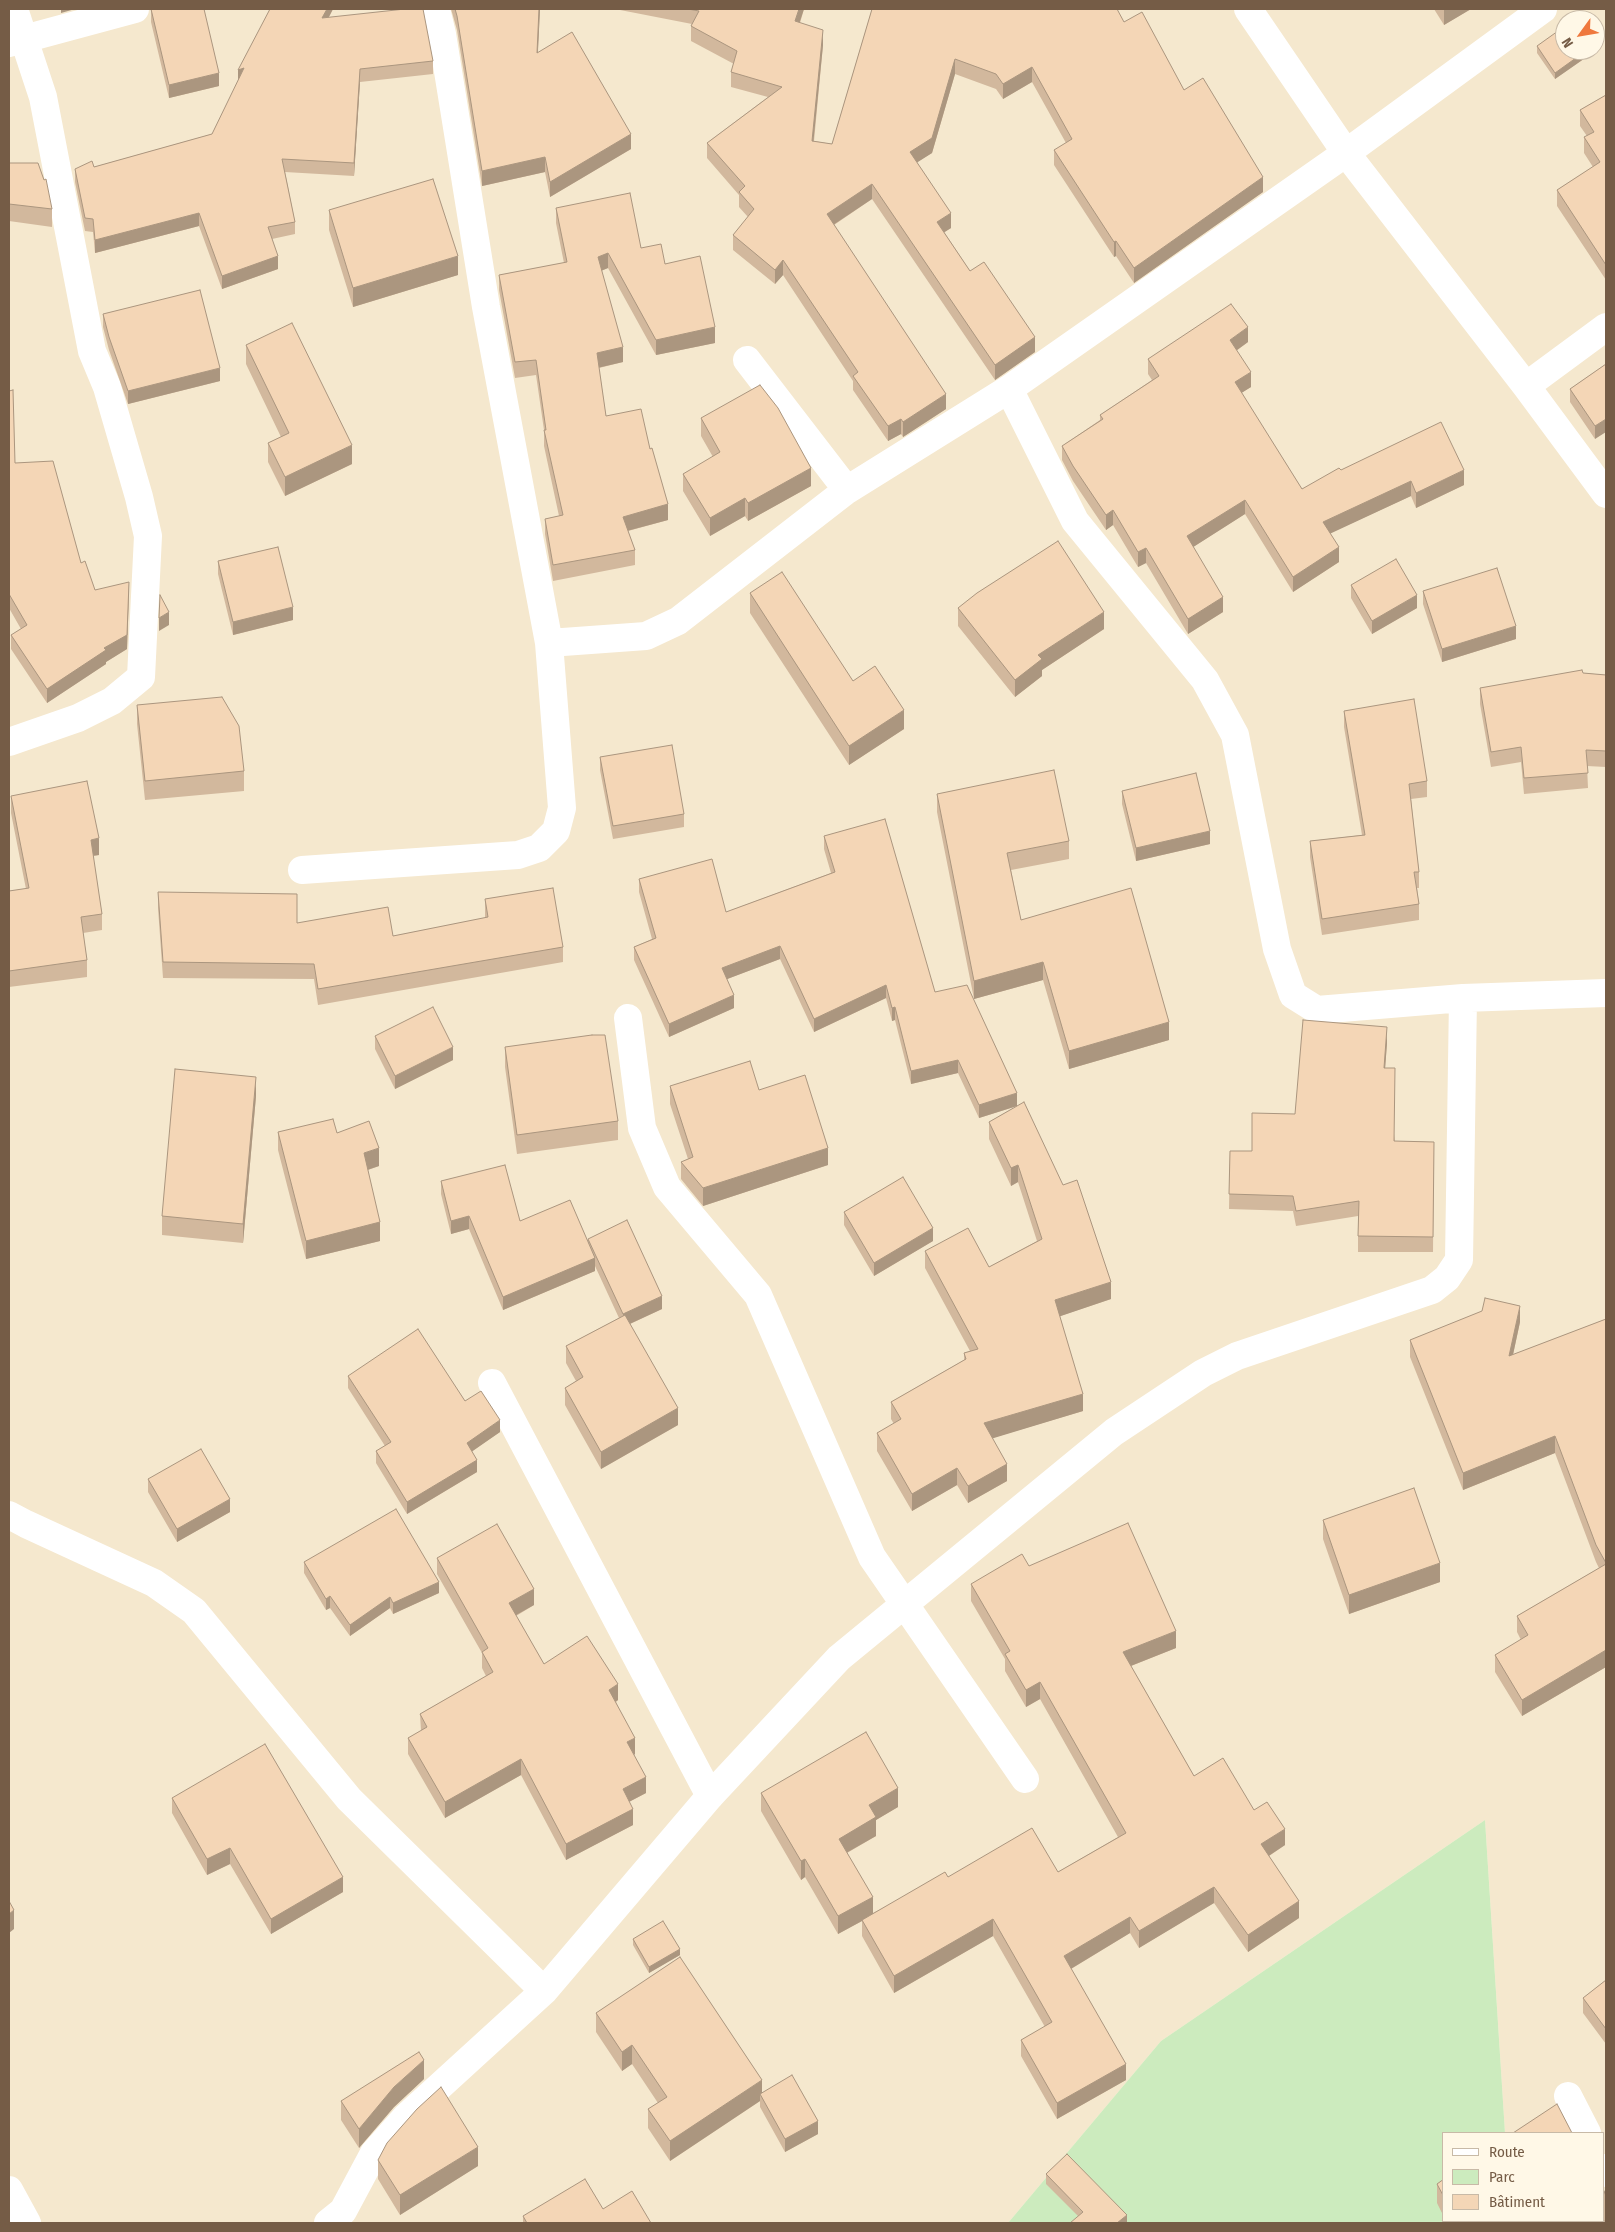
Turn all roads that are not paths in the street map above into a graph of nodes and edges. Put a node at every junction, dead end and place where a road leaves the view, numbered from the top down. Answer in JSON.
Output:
{"nodes":[{"id":1,"x":14,"y":9,"type":"edge"},
{"id":2,"x":135,"y":9,"type":"edge"},
{"id":3,"x":436,"y":9,"type":"edge"},
{"id":4,"x":1248,"y":9,"type":"edge"},
{"id":5,"x":1543,"y":9,"type":"edge"},
{"id":6,"x":16,"y":40,"type":"edge"},
{"id":7,"x":1346,"y":153,"type":"junction"},
{"id":8,"x":1606,"y":328,"type":"edge"},
{"id":9,"x":747,"y":360,"type":"dead end"},
{"id":10,"x":1526,"y":386,"type":"junction"},
{"id":11,"x":1009,"y":389,"type":"junction"},
{"id":12,"x":848,"y":490,"type":"junction"},
{"id":13,"x":1606,"y":494,"type":"edge"},
{"id":14,"x":549,"y":644,"type":"junction"},
{"id":15,"x":9,"y":742,"type":"edge"},
{"id":16,"x":302,"y":870,"type":"dead end"},
{"id":17,"x":1606,"y":993,"type":"edge"},
{"id":18,"x":1463,"y":998,"type":"junction"},
{"id":19,"x":628,"y":1018,"type":"dead end"},
{"id":20,"x":492,"y":1383,"type":"dead end"},
{"id":21,"x":9,"y":1515,"type":"edge"},
{"id":22,"x":904,"y":1605,"type":"junction"},
{"id":23,"x":1025,"y":1779,"type":"dead end"},
{"id":24,"x":710,"y":1796,"type":"junction"},
{"id":25,"x":544,"y":1991,"type":"junction"},
{"id":26,"x":1568,"y":2096,"type":"dead end"},
{"id":27,"x":1586,"y":2132,"type":"edge"},
{"id":28,"x":9,"y":2190,"type":"edge"},
{"id":29,"x":341,"y":2219,"type":"edge"},
{"id":30,"x":27,"y":2223,"type":"edge"}],
"edges":[{"from":1,"to":6,"type":"street"},
{"from":2,"to":6,"type":"street"},
{"from":3,"to":14,"type":"street"},
{"from":4,"to":7,"type":"street"},
{"from":5,"to":7,"type":"street"},
{"from":6,"to":15,"type":"street"},
{"from":7,"to":10,"type":"street"},
{"from":7,"to":11,"type":"street"},
{"from":8,"to":10,"type":"street"},
{"from":9,"to":12,"type":"street"},
{"from":10,"to":13,"type":"street"},
{"from":11,"to":12,"type":"street"},
{"from":11,"to":18,"type":"street"},
{"from":12,"to":14,"type":"street"},
{"from":14,"to":16,"type":"street"},
{"from":17,"to":18,"type":"street"},
{"from":18,"to":22,"type":"street"},
{"from":19,"to":22,"type":"street"},
{"from":20,"to":24,"type":"street"},
{"from":21,"to":25,"type":"street"},
{"from":22,"to":23,"type":"street"},
{"from":22,"to":24,"type":"street"},
{"from":24,"to":25,"type":"street"},
{"from":25,"to":29,"type":"street"},
{"from":26,"to":27,"type":"street"},
{"from":28,"to":30,"type":"street"}]}
